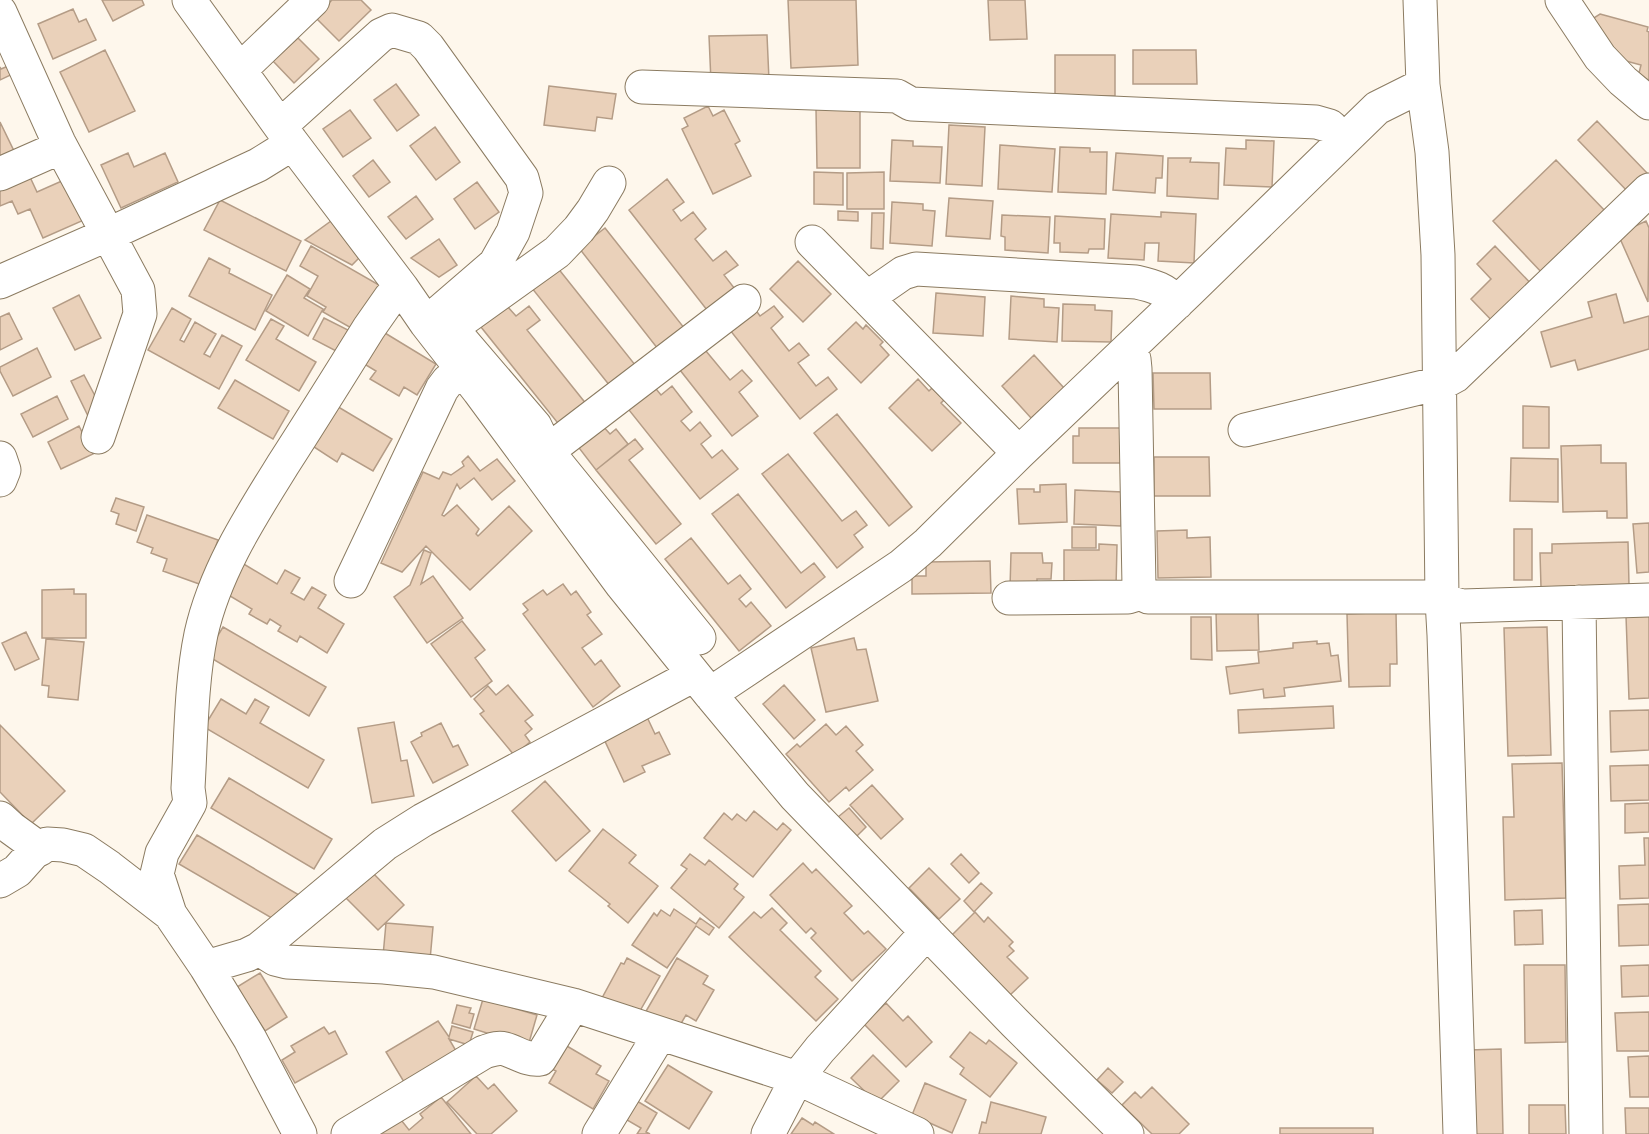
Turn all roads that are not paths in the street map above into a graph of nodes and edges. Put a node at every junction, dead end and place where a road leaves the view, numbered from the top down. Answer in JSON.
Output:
{"nodes":[{"id":1,"x":189,"y":0,"type":"edge"},
{"id":2,"x":313,"y":0,"type":"edge"},
{"id":3,"x":1420,"y":0,"type":"edge"},
{"id":4,"x":1562,"y":0,"type":"edge"},
{"id":5,"x":0,"y":12,"type":"edge"},
{"id":6,"x":240,"y":70,"type":"junction"},
{"id":7,"x":1423,"y":85,"type":"junction"},
{"id":8,"x":642,"y":87,"type":"dead end"},
{"id":9,"x":1649,"y":103,"type":"edge"},
{"id":10,"x":285,"y":133,"type":"junction"},
{"id":11,"x":1343,"y":141,"type":"junction"},
{"id":12,"x":61,"y":147,"type":"junction"},
{"id":13,"x":0,"y":174,"type":"edge"},
{"id":14,"x":609,"y":183,"type":"dead end"},
{"id":15,"x":1649,"y":190,"type":"edge"},
{"id":16,"x":108,"y":234,"type":"junction"},
{"id":17,"x":812,"y":242,"type":"dead end"},
{"id":18,"x":0,"y":282,"type":"edge"},
{"id":19,"x":402,"y":288,"type":"junction"},
{"id":20,"x":867,"y":298,"type":"junction"},
{"id":21,"x":744,"y":301,"type":"dead end"},
{"id":22,"x":1177,"y":303,"type":"junction"},
{"id":23,"x":426,"y":323,"type":"junction"},
{"id":24,"x":1128,"y":349,"type":"junction"},
{"id":25,"x":462,"y":370,"type":"junction"},
{"id":26,"x":1440,"y":382,"type":"junction"},
{"id":27,"x":1245,"y":430,"type":"dead end"},
{"id":28,"x":98,"y":437,"type":"dead end"},
{"id":29,"x":1018,"y":453,"type":"junction"},
{"id":30,"x":0,"y":458,"type":"edge"},
{"id":31,"x":540,"y":458,"type":"junction"},
{"id":32,"x":0,"y":480,"type":"edge"},
{"id":33,"x":351,"y":581,"type":"dead end"},
{"id":34,"x":1141,"y":593,"type":"junction"},
{"id":35,"x":1009,"y":598,"type":"dead end"},
{"id":36,"x":1442,"y":600,"type":"junction"},
{"id":37,"x":1649,"y":600,"type":"edge"},
{"id":38,"x":1579,"y":602,"type":"junction"},
{"id":39,"x":699,"y":638,"type":"dead end"},
{"id":40,"x":702,"y":684,"type":"junction"},
{"id":41,"x":0,"y":818,"type":"edge"},
{"id":42,"x":39,"y":849,"type":"junction"},
{"id":43,"x":0,"y":881,"type":"edge"},
{"id":44,"x":170,"y":914,"type":"junction"},
{"id":45,"x":927,"y":932,"type":"junction"},
{"id":46,"x":259,"y":949,"type":"junction"},
{"id":47,"x":206,"y":967,"type":"junction"},
{"id":48,"x":573,"y":1005,"type":"junction"},
{"id":49,"x":660,"y":1034,"type":"junction"},
{"id":50,"x":797,"y":1078,"type":"junction"},
{"id":51,"x":300,"y":1134,"type":"edge"},
{"id":52,"x":348,"y":1134,"type":"edge"},
{"id":53,"x":598,"y":1134,"type":"edge"},
{"id":54,"x":768,"y":1134,"type":"edge"},
{"id":55,"x":918,"y":1134,"type":"edge"},
{"id":56,"x":1127,"y":1134,"type":"edge"},
{"id":57,"x":1460,"y":1134,"type":"edge"},
{"id":58,"x":1586,"y":1134,"type":"edge"}],
"edges":[{"from":1,"to":6,"type":"street"},
{"from":2,"to":6,"type":"street"},
{"from":3,"to":7,"type":"street"},
{"from":4,"to":9,"type":"street"},
{"from":5,"to":12,"type":"street"},
{"from":6,"to":10,"type":"street"},
{"from":7,"to":11,"type":"street"},
{"from":7,"to":26,"type":"street"},
{"from":8,"to":11,"type":"street"},
{"from":10,"to":16,"type":"street"},
{"from":10,"to":19,"type":"street"},
{"from":10,"to":23,"type":"street"},
{"from":11,"to":22,"type":"street"},
{"from":12,"to":13,"type":"street"},
{"from":12,"to":16,"type":"street"},
{"from":14,"to":31,"type":"street"},
{"from":15,"to":26,"type":"street"},
{"from":16,"to":18,"type":"street"},
{"from":16,"to":28,"type":"street"},
{"from":17,"to":20,"type":"street"},
{"from":19,"to":23,"type":"street"},
{"from":19,"to":44,"type":"street"},
{"from":20,"to":22,"type":"street"},
{"from":20,"to":29,"type":"street"},
{"from":21,"to":31,"type":"street"},
{"from":22,"to":24,"type":"street"},
{"from":23,"to":25,"type":"street"},
{"from":24,"to":29,"type":"street"},
{"from":24,"to":34,"type":"street"},
{"from":25,"to":31,"type":"street"},
{"from":25,"to":33,"type":"street"},
{"from":26,"to":27,"type":"street"},
{"from":26,"to":36,"type":"street"},
{"from":29,"to":40,"type":"street"},
{"from":30,"to":32,"type":"street"},
{"from":31,"to":39,"type":"street"},
{"from":31,"to":40,"type":"street"},
{"from":34,"to":35,"type":"street"},
{"from":34,"to":36,"type":"street"},
{"from":36,"to":38,"type":"street"},
{"from":36,"to":57,"type":"street"},
{"from":37,"to":38,"type":"street"},
{"from":38,"to":58,"type":"street"},
{"from":40,"to":45,"type":"street"},
{"from":40,"to":46,"type":"street"},
{"from":41,"to":42,"type":"street"},
{"from":42,"to":43,"type":"street"},
{"from":42,"to":44,"type":"street"},
{"from":44,"to":47,"type":"street"},
{"from":45,"to":50,"type":"street"},
{"from":45,"to":56,"type":"street"},
{"from":46,"to":47,"type":"street"},
{"from":46,"to":48,"type":"street"},
{"from":47,"to":51,"type":"street"},
{"from":48,"to":49,"type":"street"},
{"from":48,"to":52,"type":"street"},
{"from":49,"to":50,"type":"street"},
{"from":49,"to":53,"type":"street"},
{"from":50,"to":54,"type":"street"},
{"from":50,"to":55,"type":"street"}]}
